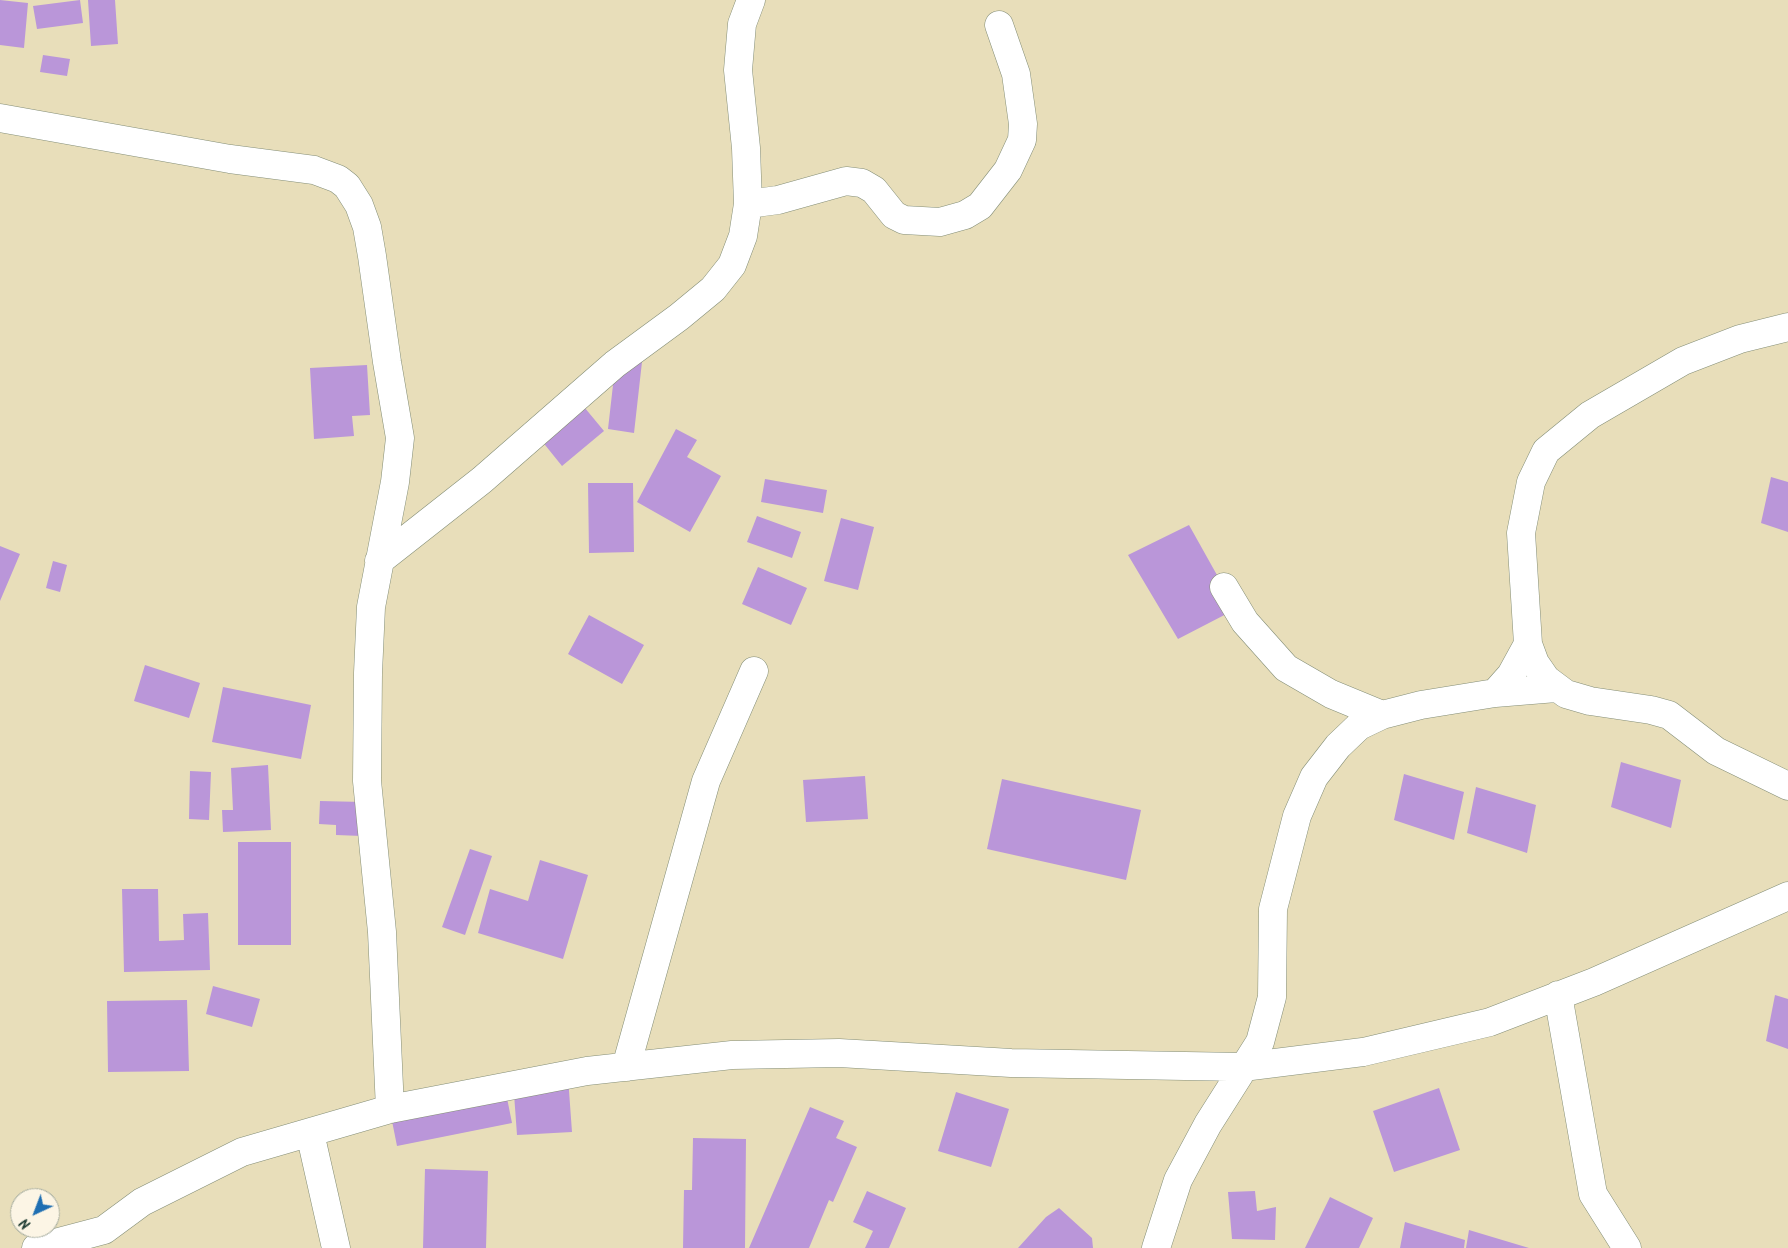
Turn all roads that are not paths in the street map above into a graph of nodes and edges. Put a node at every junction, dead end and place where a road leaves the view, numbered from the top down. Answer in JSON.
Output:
{"nodes":[{"id":1,"x":751,"y":0,"type":"edge"},
{"id":2,"x":999,"y":25,"type":"dead end"},
{"id":3,"x":0,"y":118,"type":"edge"},
{"id":4,"x":748,"y":204,"type":"junction"},
{"id":5,"x":1788,"y":326,"type":"edge"},
{"id":6,"x":379,"y":561,"type":"junction"},
{"id":7,"x":1224,"y":587,"type":"dead end"},
{"id":8,"x":1528,"y":644,"type":"junction"},
{"id":9,"x":754,"y":670,"type":"dead end"},
{"id":10,"x":1556,"y":688,"type":"junction"},
{"id":11,"x":1495,"y":693,"type":"junction"},
{"id":12,"x":1382,"y":715,"type":"junction"},
{"id":13,"x":1788,"y":786,"type":"edge"},
{"id":14,"x":1788,"y":896,"type":"edge"},
{"id":15,"x":1558,"y":995,"type":"junction"},
{"id":16,"x":626,"y":1066,"type":"junction"},
{"id":17,"x":1243,"y":1067,"type":"junction"},
{"id":18,"x":390,"y":1109,"type":"junction"},
{"id":19,"x":310,"y":1133,"type":"junction"},
{"id":20,"x":36,"y":1248,"type":"edge"},
{"id":21,"x":336,"y":1248,"type":"edge"},
{"id":22,"x":1156,"y":1248,"type":"edge"},
{"id":23,"x":1627,"y":1248,"type":"edge"}],
"edges":[{"from":1,"to":4,"type":"street"},
{"from":2,"to":4,"type":"street"},
{"from":3,"to":6,"type":"street"},
{"from":4,"to":6,"type":"street"},
{"from":5,"to":8,"type":"street"},
{"from":6,"to":18,"type":"street"},
{"from":7,"to":12,"type":"street"},
{"from":8,"to":10,"type":"street"},
{"from":8,"to":11,"type":"street"},
{"from":9,"to":16,"type":"street"},
{"from":10,"to":11,"type":"street"},
{"from":10,"to":13,"type":"street"},
{"from":11,"to":12,"type":"street"},
{"from":12,"to":17,"type":"street"},
{"from":14,"to":15,"type":"street"},
{"from":15,"to":17,"type":"street"},
{"from":15,"to":23,"type":"street"},
{"from":16,"to":17,"type":"street"},
{"from":16,"to":18,"type":"street"},
{"from":17,"to":22,"type":"street"},
{"from":18,"to":19,"type":"street"},
{"from":19,"to":20,"type":"street"},
{"from":19,"to":21,"type":"street"}]}
